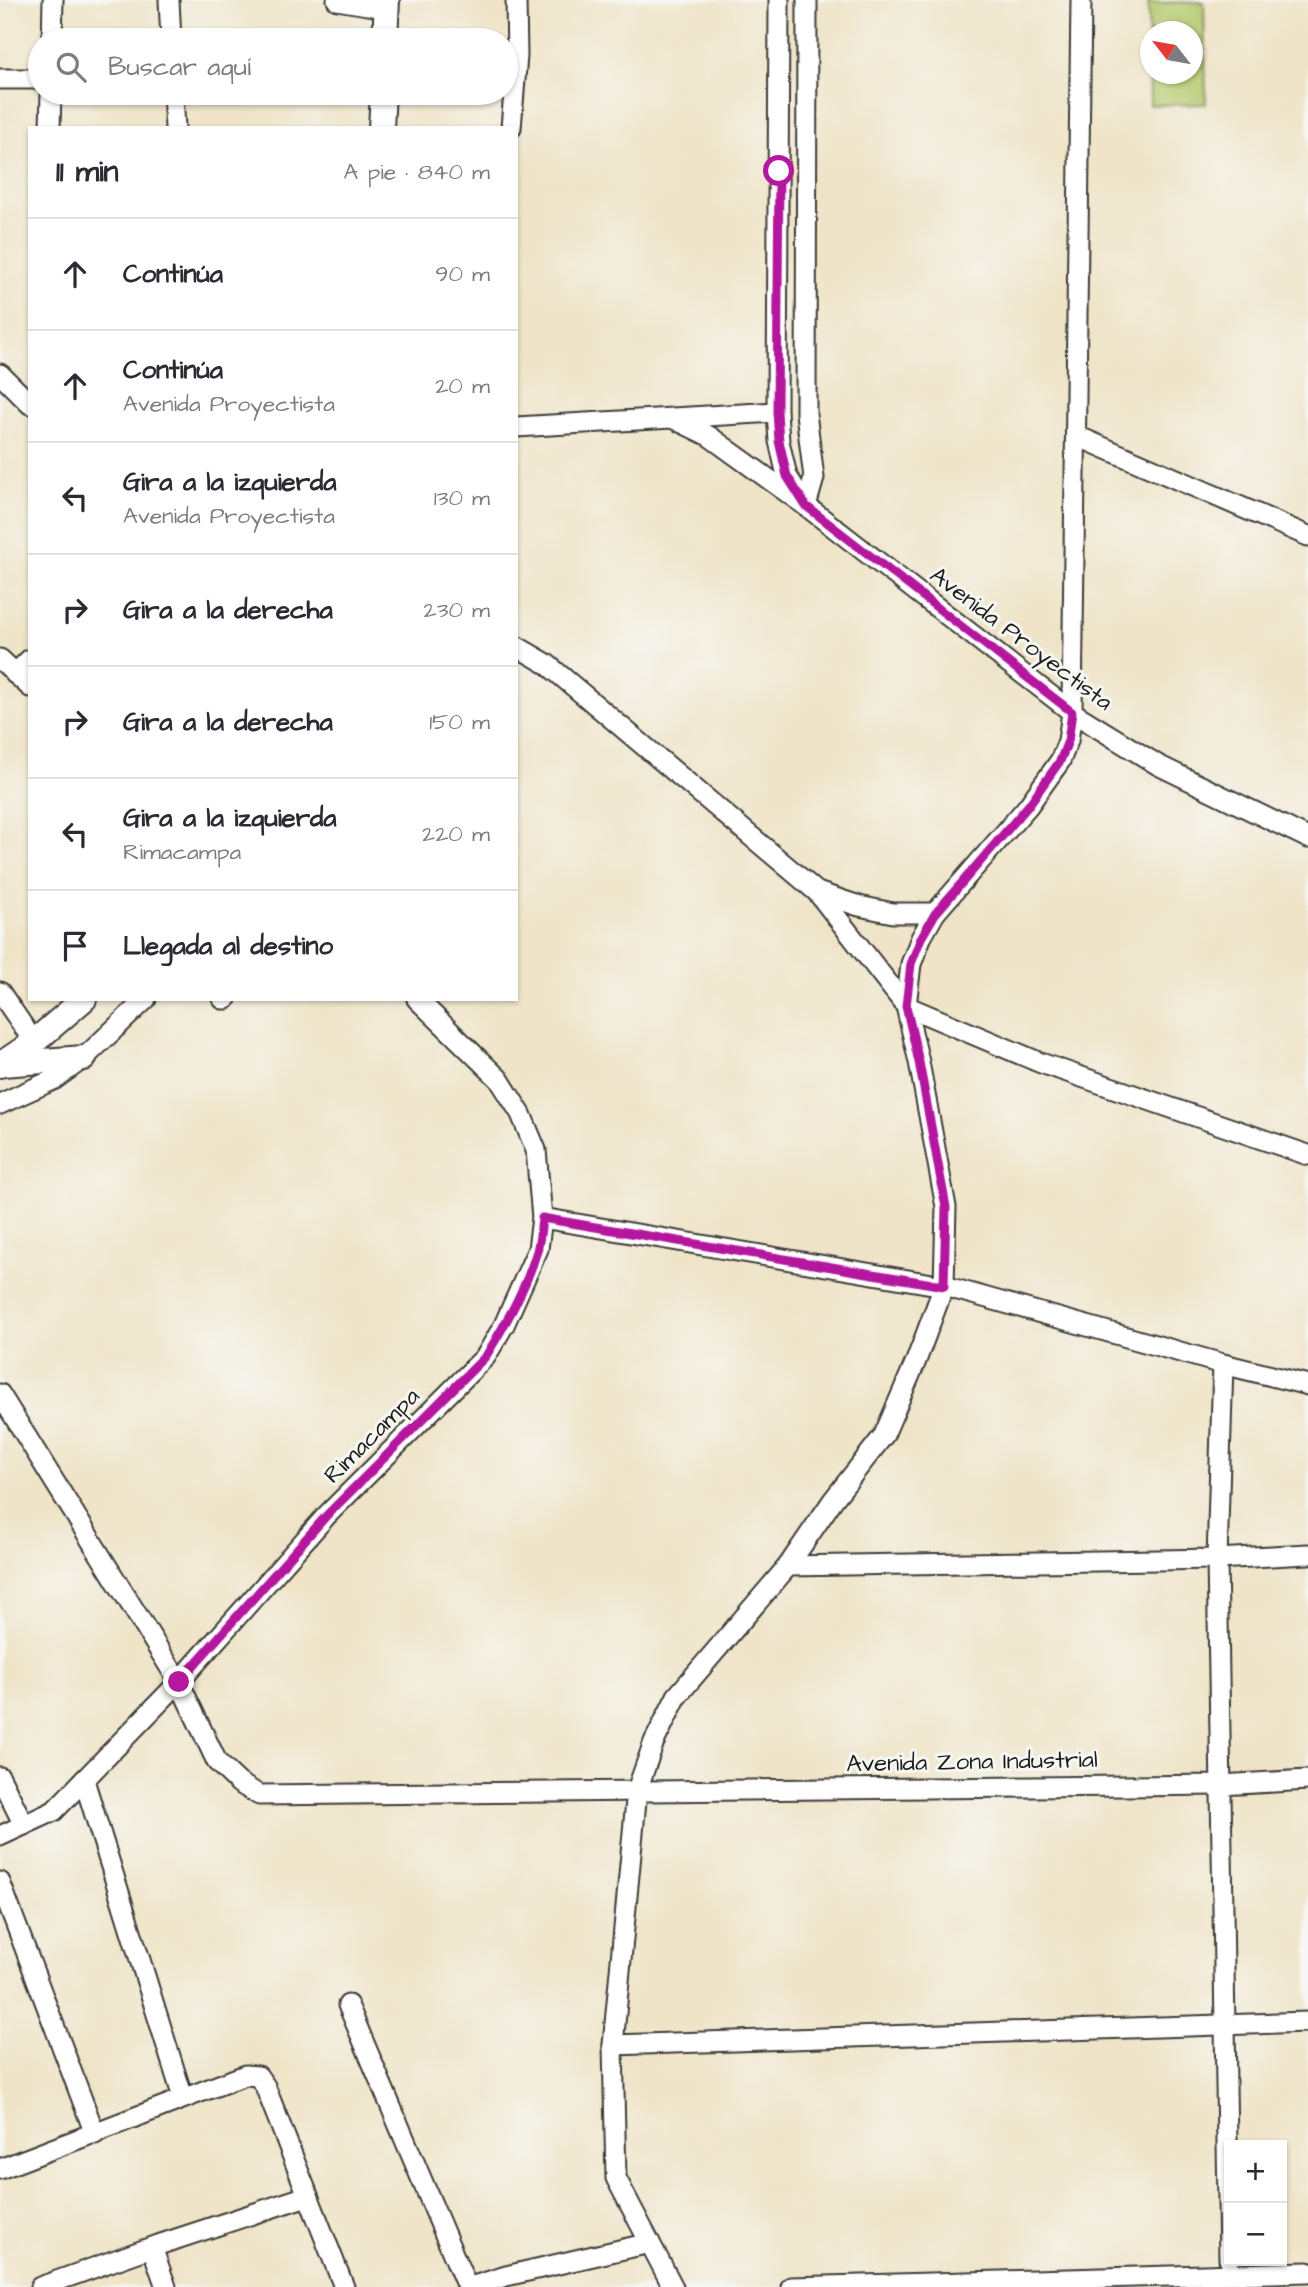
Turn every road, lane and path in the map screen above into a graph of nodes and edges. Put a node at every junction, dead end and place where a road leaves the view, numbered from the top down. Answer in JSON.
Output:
{"nodes":[{"id":1,"x":53,"y":0,"type":"edge"},
{"id":2,"x":169,"y":0,"type":"edge"},
{"id":3,"x":337,"y":0,"type":"edge"},
{"id":4,"x":516,"y":0,"type":"edge"},
{"id":5,"x":779,"y":0,"type":"edge"},
{"id":6,"x":807,"y":0,"type":"edge"},
{"id":7,"x":1081,"y":0,"type":"edge"},
{"id":8,"x":386,"y":4,"type":"edge"},
{"id":9,"x":52,"y":28,"type":"edge"},
{"id":10,"x":170,"y":28,"type":"edge"},
{"id":11,"x":385,"y":28,"type":"edge"},
{"id":12,"x":516,"y":28,"type":"edge"},
{"id":13,"x":0,"y":79,"type":"edge"},
{"id":14,"x":28,"y":79,"type":"edge"},
{"id":15,"x":51,"y":105,"type":"edge"},
{"id":16,"x":174,"y":105,"type":"edge"},
{"id":17,"x":382,"y":105,"type":"edge"},
{"id":18,"x":513,"y":105,"type":"edge"},
{"id":19,"x":50,"y":126,"type":"edge"},
{"id":20,"x":175,"y":126,"type":"edge"},
{"id":21,"x":381,"y":126,"type":"edge"},
{"id":22,"x":511,"y":126,"type":"edge"},
{"id":23,"x":0,"y":374,"type":"edge"},
{"id":24,"x":28,"y":402,"type":"edge"},
{"id":25,"x":777,"y":412,"type":"junction"},
{"id":26,"x":672,"y":418,"type":"junction"},
{"id":27,"x":518,"y":427,"type":"edge"},
{"id":28,"x":1077,"y":436,"type":"junction"},
{"id":29,"x":806,"y":506,"type":"junction"},
{"id":30,"x":1308,"y":536,"type":"edge"},
{"id":31,"x":518,"y":647,"type":"edge"},
{"id":32,"x":0,"y":659,"type":"edge"},
{"id":33,"x":28,"y":664,"type":"edge"},
{"id":34,"x":22,"y":681,"type":"edge"},
{"id":35,"x":1072,"y":712,"type":"junction"},
{"id":36,"x":1308,"y":838,"type":"edge"},
{"id":37,"x":817,"y":892,"type":"junction"},
{"id":38,"x":935,"y":914,"type":"junction"},
{"id":39,"x":0,"y":992,"type":"edge"},
{"id":40,"x":82,"y":1001,"type":"edge"},
{"id":41,"x":144,"y":1001,"type":"edge"},
{"id":42,"x":419,"y":1001,"type":"edge"},
{"id":43,"x":906,"y":1006,"type":"junction"},
{"id":44,"x":34,"y":1042,"type":"junction"},
{"id":45,"x":84,"y":1058,"type":"junction"},
{"id":46,"x":1,"y":1064,"type":"edge"},
{"id":47,"x":0,"y":1104,"type":"edge"},
{"id":48,"x":1308,"y":1155,"type":"edge"},
{"id":49,"x":542,"y":1218,"type":"junction"},
{"id":50,"x":944,"y":1286,"type":"junction"},
{"id":51,"x":1223,"y":1364,"type":"junction"},
{"id":52,"x":1308,"y":1385,"type":"edge"},
{"id":53,"x":0,"y":1394,"type":"edge"},
{"id":54,"x":1308,"y":1554,"type":"edge"},
{"id":55,"x":1217,"y":1559,"type":"junction"},
{"id":56,"x":788,"y":1566,"type":"junction"},
{"id":57,"x":179,"y":1682,"type":"junction"},
{"id":58,"x":0,"y":1777,"type":"edge"},
{"id":59,"x":84,"y":1780,"type":"junction"},
{"id":60,"x":1308,"y":1780,"type":"edge"},
{"id":61,"x":1221,"y":1784,"type":"junction"},
{"id":62,"x":637,"y":1790,"type":"junction"},
{"id":63,"x":24,"y":1825,"type":"junction"},
{"id":64,"x":0,"y":1836,"type":"edge"},
{"id":65,"x":0,"y":1882,"type":"edge"},
{"id":66,"x":348,"y":2005,"type":"dead end"},
{"id":67,"x":1308,"y":2022,"type":"edge"},
{"id":68,"x":1225,"y":2026,"type":"junction"},
{"id":69,"x":613,"y":2045,"type":"junction"},
{"id":70,"x":183,"y":2098,"type":"junction"},
{"id":71,"x":95,"y":2134,"type":"junction"},
{"id":72,"x":0,"y":2169,"type":"edge"},
{"id":73,"x":307,"y":2196,"type":"junction"},
{"id":74,"x":1228,"y":2203,"type":"edge"},
{"id":75,"x":650,"y":2244,"type":"junction"},
{"id":76,"x":152,"y":2247,"type":"junction"},
{"id":77,"x":1224,"y":2265,"type":"edge"},
{"id":78,"x":1240,"y":2266,"type":"edge"},
{"id":79,"x":1308,"y":2272,"type":"edge"},
{"id":80,"x":40,"y":2287,"type":"edge"},
{"id":81,"x":166,"y":2287,"type":"edge"},
{"id":82,"x":344,"y":2287,"type":"edge"},
{"id":83,"x":468,"y":2287,"type":"edge"},
{"id":84,"x":673,"y":2287,"type":"edge"},
{"id":85,"x":792,"y":2287,"type":"edge"}],
"edges":[{"from":1,"to":9,"type":"street"},
{"from":2,"to":10,"type":"street"},
{"from":3,"to":8,"type":"street"},
{"from":4,"to":12,"type":"street"},
{"from":5,"to":25,"type":"street","name":"Avenida Proyectista"},
{"from":6,"to":29,"type":"street"},
{"from":7,"to":28,"type":"street"},
{"from":8,"to":11,"type":"main road"},
{"from":13,"to":14,"type":"street"},
{"from":15,"to":19,"type":"street"},
{"from":16,"to":20,"type":"street"},
{"from":17,"to":21,"type":"main road"},
{"from":18,"to":22,"type":"street"},
{"from":23,"to":24,"type":"street"},
{"from":25,"to":26,"type":"street"},
{"from":25,"to":29,"type":"street","name":"Avenida Proyectista"},
{"from":26,"to":27,"type":"street"},
{"from":26,"to":29,"type":"street"},
{"from":28,"to":30,"type":"street"},
{"from":28,"to":35,"type":"street"},
{"from":29,"to":35,"type":"street","name":"Avenida Proyectista"},
{"from":31,"to":37,"type":"street"},
{"from":32,"to":34,"type":"street"},
{"from":33,"to":34,"type":"street"},
{"from":35,"to":36,"type":"street","name":"Avenida Proyectista"},
{"from":35,"to":38,"type":"street"},
{"from":37,"to":38,"type":"street"},
{"from":37,"to":43,"type":"street"},
{"from":38,"to":43,"type":"street"},
{"from":39,"to":44,"type":"street"},
{"from":40,"to":44,"type":"main road"},
{"from":41,"to":45,"type":"street"},
{"from":42,"to":49,"type":"street","name":"Rimacampa"},
{"from":43,"to":48,"type":"street"},
{"from":43,"to":50,"type":"street"},
{"from":44,"to":46,"type":"main road"},
{"from":45,"to":46,"type":"main road"},
{"from":45,"to":47,"type":"street"},
{"from":49,"to":50,"type":"street"},
{"from":49,"to":57,"type":"street","name":"Rimacampa"},
{"from":50,"to":51,"type":"street"},
{"from":50,"to":56,"type":"street"},
{"from":51,"to":52,"type":"street"},
{"from":51,"to":55,"type":"street"},
{"from":53,"to":57,"type":"street","name":"Avenida Zona Industrial"},
{"from":54,"to":55,"type":"street"},
{"from":55,"to":56,"type":"street"},
{"from":55,"to":61,"type":"street"},
{"from":56,"to":62,"type":"street"},
{"from":57,"to":59,"type":"street","name":"Rimacampa"},
{"from":57,"to":62,"type":"street","name":"Avenida Zona Industrial"},
{"from":58,"to":63,"type":"street"},
{"from":59,"to":63,"type":"street","name":"Rimacampa"},
{"from":59,"to":70,"type":"street"},
{"from":60,"to":61,"type":"street","name":"Avenida Zona Industrial"},
{"from":61,"to":62,"type":"street","name":"Avenida Zona Industrial"},
{"from":61,"to":68,"type":"street"},
{"from":62,"to":69,"type":"street"},
{"from":63,"to":64,"type":"street","name":"Rimacampa"},
{"from":65,"to":71,"type":"street"},
{"from":66,"to":83,"type":"street"},
{"from":67,"to":68,"type":"street"},
{"from":68,"to":69,"type":"street"},
{"from":68,"to":74,"type":"street"},
{"from":69,"to":75,"type":"street"},
{"from":70,"to":71,"type":"street"},
{"from":70,"to":73,"type":"street"},
{"from":71,"to":72,"type":"street"},
{"from":73,"to":76,"type":"street"},
{"from":73,"to":82,"type":"street"},
{"from":75,"to":83,"type":"street"},
{"from":75,"to":84,"type":"street"},
{"from":76,"to":80,"type":"street"},
{"from":76,"to":81,"type":"street"},
{"from":77,"to":85,"type":"street"},
{"from":78,"to":79,"type":"street"}]}
